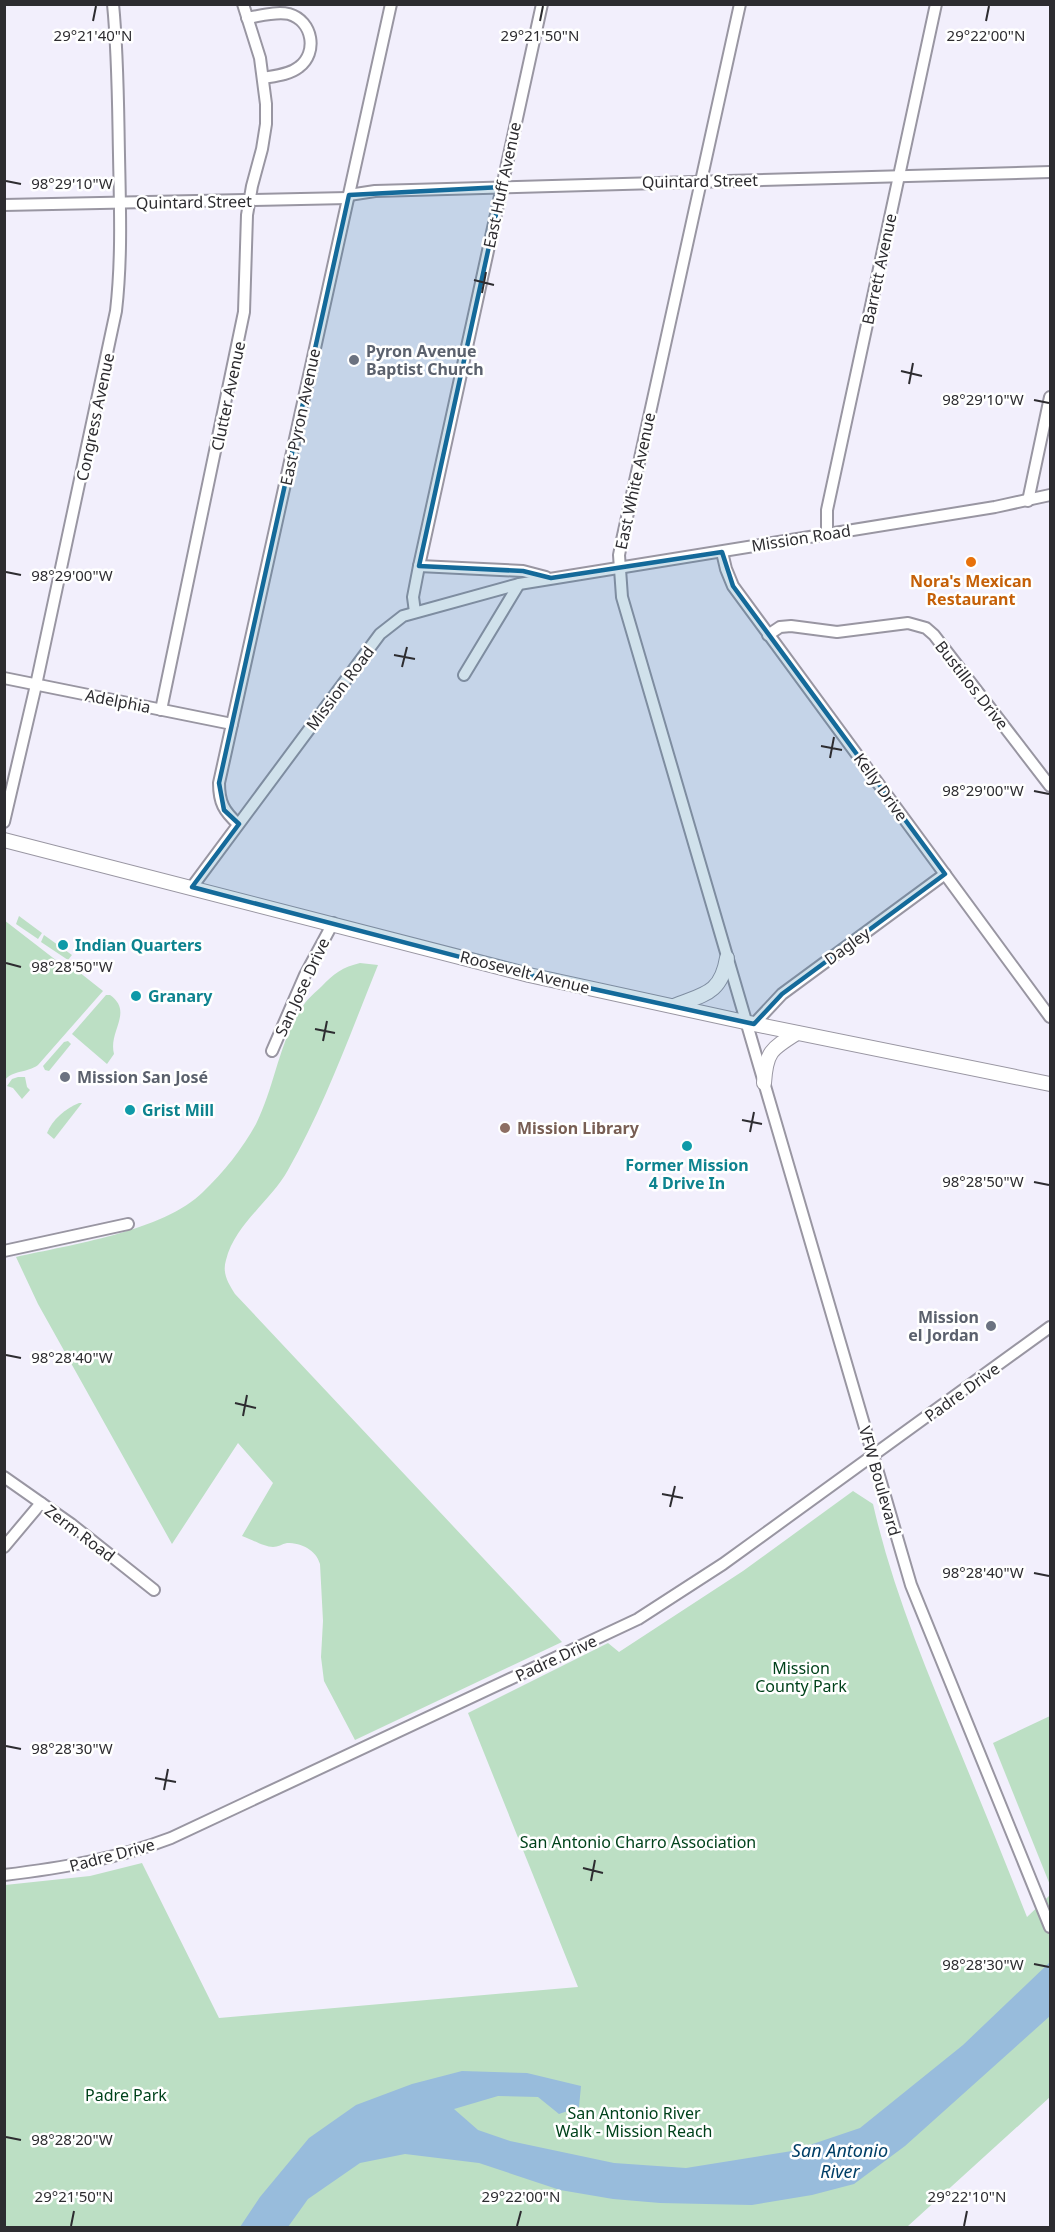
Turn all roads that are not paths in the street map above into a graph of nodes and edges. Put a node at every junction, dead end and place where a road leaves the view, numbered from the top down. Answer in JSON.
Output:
{"nodes":[{"id":1,"x":113,"y":4,"type":"edge"},
{"id":2,"x":243,"y":4,"type":"edge"},
{"id":3,"x":391,"y":4,"type":"edge"},
{"id":4,"x":542,"y":4,"type":"edge"},
{"id":5,"x":740,"y":4,"type":"edge"},
{"id":6,"x":936,"y":4,"type":"edge"},
{"id":7,"x":247,"y":18,"type":"junction"},
{"id":8,"x":263,"y":78,"type":"junction"},
{"id":9,"x":1050,"y":172,"type":"edge"},
{"id":10,"x":899,"y":177,"type":"junction"},
{"id":11,"x":700,"y":181,"type":"junction"},
{"id":12,"x":502,"y":187,"type":"junction"},
{"id":13,"x":349,"y":196,"type":"junction"},
{"id":14,"x":250,"y":201,"type":"junction"},
{"id":15,"x":120,"y":203,"type":"junction"},
{"id":16,"x":4,"y":204,"type":"edge"},
{"id":17,"x":1050,"y":397,"type":"edge"},
{"id":18,"x":1050,"y":495,"type":"edge"},
{"id":19,"x":1028,"y":501,"type":"junction"},
{"id":20,"x":827,"y":534,"type":"junction"},
{"id":21,"x":722,"y":552,"type":"junction"},
{"id":22,"x":418,"y":566,"type":"junction"},
{"id":23,"x":619,"y":568,"type":"junction"},
{"id":24,"x":551,"y":578,"type":"junction"},
{"id":25,"x":519,"y":584,"type":"junction"},
{"id":26,"x":415,"y":612,"type":"junction"},
{"id":27,"x":768,"y":635,"type":"junction"},
{"id":28,"x":464,"y":675,"type":"dead end"},
{"id":29,"x":4,"y":678,"type":"edge"},
{"id":30,"x":36,"y":685,"type":"junction"},
{"id":31,"x":161,"y":710,"type":"junction"},
{"id":32,"x":232,"y":724,"type":"junction"},
{"id":33,"x":1050,"y":786,"type":"edge"},
{"id":34,"x":4,"y":822,"type":"edge"},
{"id":35,"x":238,"y":824,"type":"junction"},
{"id":36,"x":4,"y":840,"type":"edge"},
{"id":37,"x":945,"y":874,"type":"junction"},
{"id":38,"x":192,"y":887,"type":"junction"},
{"id":39,"x":333,"y":923,"type":"junction"},
{"id":40,"x":727,"y":958,"type":"junction"},
{"id":41,"x":674,"y":1006,"type":"junction"},
{"id":42,"x":1050,"y":1017,"type":"edge"},
{"id":43,"x":750,"y":1023,"type":"junction"},
{"id":44,"x":797,"y":1033,"type":"junction"},
{"id":45,"x":272,"y":1051,"type":"dead end"},
{"id":46,"x":764,"y":1083,"type":"junction"},
{"id":47,"x":1050,"y":1084,"type":"edge"},
{"id":48,"x":128,"y":1224,"type":"dead end"},
{"id":49,"x":4,"y":1251,"type":"edge"},
{"id":50,"x":1050,"y":1327,"type":"edge"},
{"id":51,"x":872,"y":1455,"type":"junction"},
{"id":52,"x":4,"y":1477,"type":"edge"},
{"id":53,"x":41,"y":1503,"type":"junction"},
{"id":54,"x":4,"y":1547,"type":"edge"},
{"id":55,"x":154,"y":1590,"type":"dead end"},
{"id":56,"x":4,"y":1875,"type":"edge"},
{"id":57,"x":1050,"y":1927,"type":"edge"}],
"edges":[{"from":1,"to":15,"type":"street","name":"Congress Avenue"},
{"from":2,"to":7,"type":"street","name":"Clutter Avenue"},
{"from":3,"to":13,"type":"street","name":"East Pyron Avenue"},
{"from":4,"to":12,"type":"street","name":"East Huff Avenue"},
{"from":5,"to":11,"type":"street","name":"East White Avenue"},
{"from":6,"to":10,"type":"street","name":"Barrett Avenue"},
{"from":7,"to":8,"type":"street","name":"Clutter Avenue"},
{"from":7,"to":8,"type":"street"},
{"from":8,"to":14,"type":"street","name":"Clutter Avenue"},
{"from":9,"to":10,"type":"street","name":"Quintard Street"},
{"from":10,"to":11,"type":"street","name":"Quintard Street"},
{"from":10,"to":20,"type":"street","name":"Barrett Avenue"},
{"from":11,"to":12,"type":"street","name":"Quintard Street"},
{"from":11,"to":23,"type":"street","name":"East White Avenue"},
{"from":12,"to":13,"type":"street","name":"Quintard Street"},
{"from":12,"to":22,"type":"street","name":"East Huff Avenue"},
{"from":13,"to":14,"type":"street","name":"Quintard Street"},
{"from":13,"to":32,"type":"street","name":"East Pyron Avenue"},
{"from":14,"to":15,"type":"street","name":"Quintard Street"},
{"from":14,"to":31,"type":"street","name":"Clutter Avenue"},
{"from":15,"to":16,"type":"street","name":"Quintard Street"},
{"from":15,"to":30,"type":"street","name":"Congress Avenue"},
{"from":17,"to":19,"type":"street"},
{"from":18,"to":19,"type":"street","name":"Mission Road"},
{"from":19,"to":20,"type":"street","name":"Mission Road"},
{"from":20,"to":21,"type":"street","name":"Mission Road"},
{"from":21,"to":23,"type":"street","name":"Mission Road"},
{"from":21,"to":27,"type":"street","name":"Kelly Drive"},
{"from":22,"to":24,"type":"street","name":"Mission Road"},
{"from":22,"to":26,"type":"street","name":"East Huff Avenue"},
{"from":23,"to":24,"type":"street","name":"Mission Road"},
{"from":23,"to":40,"type":"street","name":"East White Avenue"},
{"from":24,"to":25,"type":"street","name":"Mission Road"},
{"from":25,"to":26,"type":"street","name":"Mission Road"},
{"from":25,"to":28,"type":"street"},
{"from":26,"to":35,"type":"street","name":"Mission Road"},
{"from":27,"to":33,"type":"street","name":"Bustillos Drive"},
{"from":27,"to":37,"type":"street","name":"Kelly Drive"},
{"from":29,"to":30,"type":"street","name":"Adelphia"},
{"from":30,"to":31,"type":"street","name":"Adelphia"},
{"from":30,"to":34,"type":"street","name":"Congress Avenue"},
{"from":31,"to":32,"type":"street","name":"Adelphia"},
{"from":32,"to":35,"type":"street","name":"East Pyron Avenue"},
{"from":35,"to":38,"type":"street","name":"Mission Road"},
{"from":36,"to":38,"type":"main road","name":"Roosevelt Avenue"},
{"from":37,"to":42,"type":"street","name":"Kelly Drive"},
{"from":37,"to":43,"type":"street","name":"Dagley"},
{"from":38,"to":39,"type":"main road","name":"Roosevelt Avenue"},
{"from":39,"to":41,"type":"main road","name":"Roosevelt Avenue"},
{"from":39,"to":45,"type":"street","name":"San Jose Drive"},
{"from":40,"to":41,"type":"main road"},
{"from":40,"to":43,"type":"street","name":"East White Avenue"},
{"from":41,"to":43,"type":"main road","name":"Roosevelt Avenue"},
{"from":43,"to":44,"type":"main road","name":"Roosevelt Avenue"},
{"from":43,"to":46,"type":"street","name":"VFW Boulevard"},
{"from":44,"to":46,"type":"main road"},
{"from":44,"to":47,"type":"main road","name":"Roosevelt Avenue"},
{"from":46,"to":51,"type":"street","name":"VFW Boulevard"},
{"from":48,"to":49,"type":"street"},
{"from":50,"to":51,"type":"street","name":"Padre Drive"},
{"from":51,"to":56,"type":"street","name":"Padre Drive"},
{"from":51,"to":57,"type":"street","name":"VFW Boulevard"},
{"from":52,"to":53,"type":"street","name":"Zerm Road"},
{"from":53,"to":54,"type":"street"},
{"from":53,"to":55,"type":"street","name":"Zerm Road"}]}
